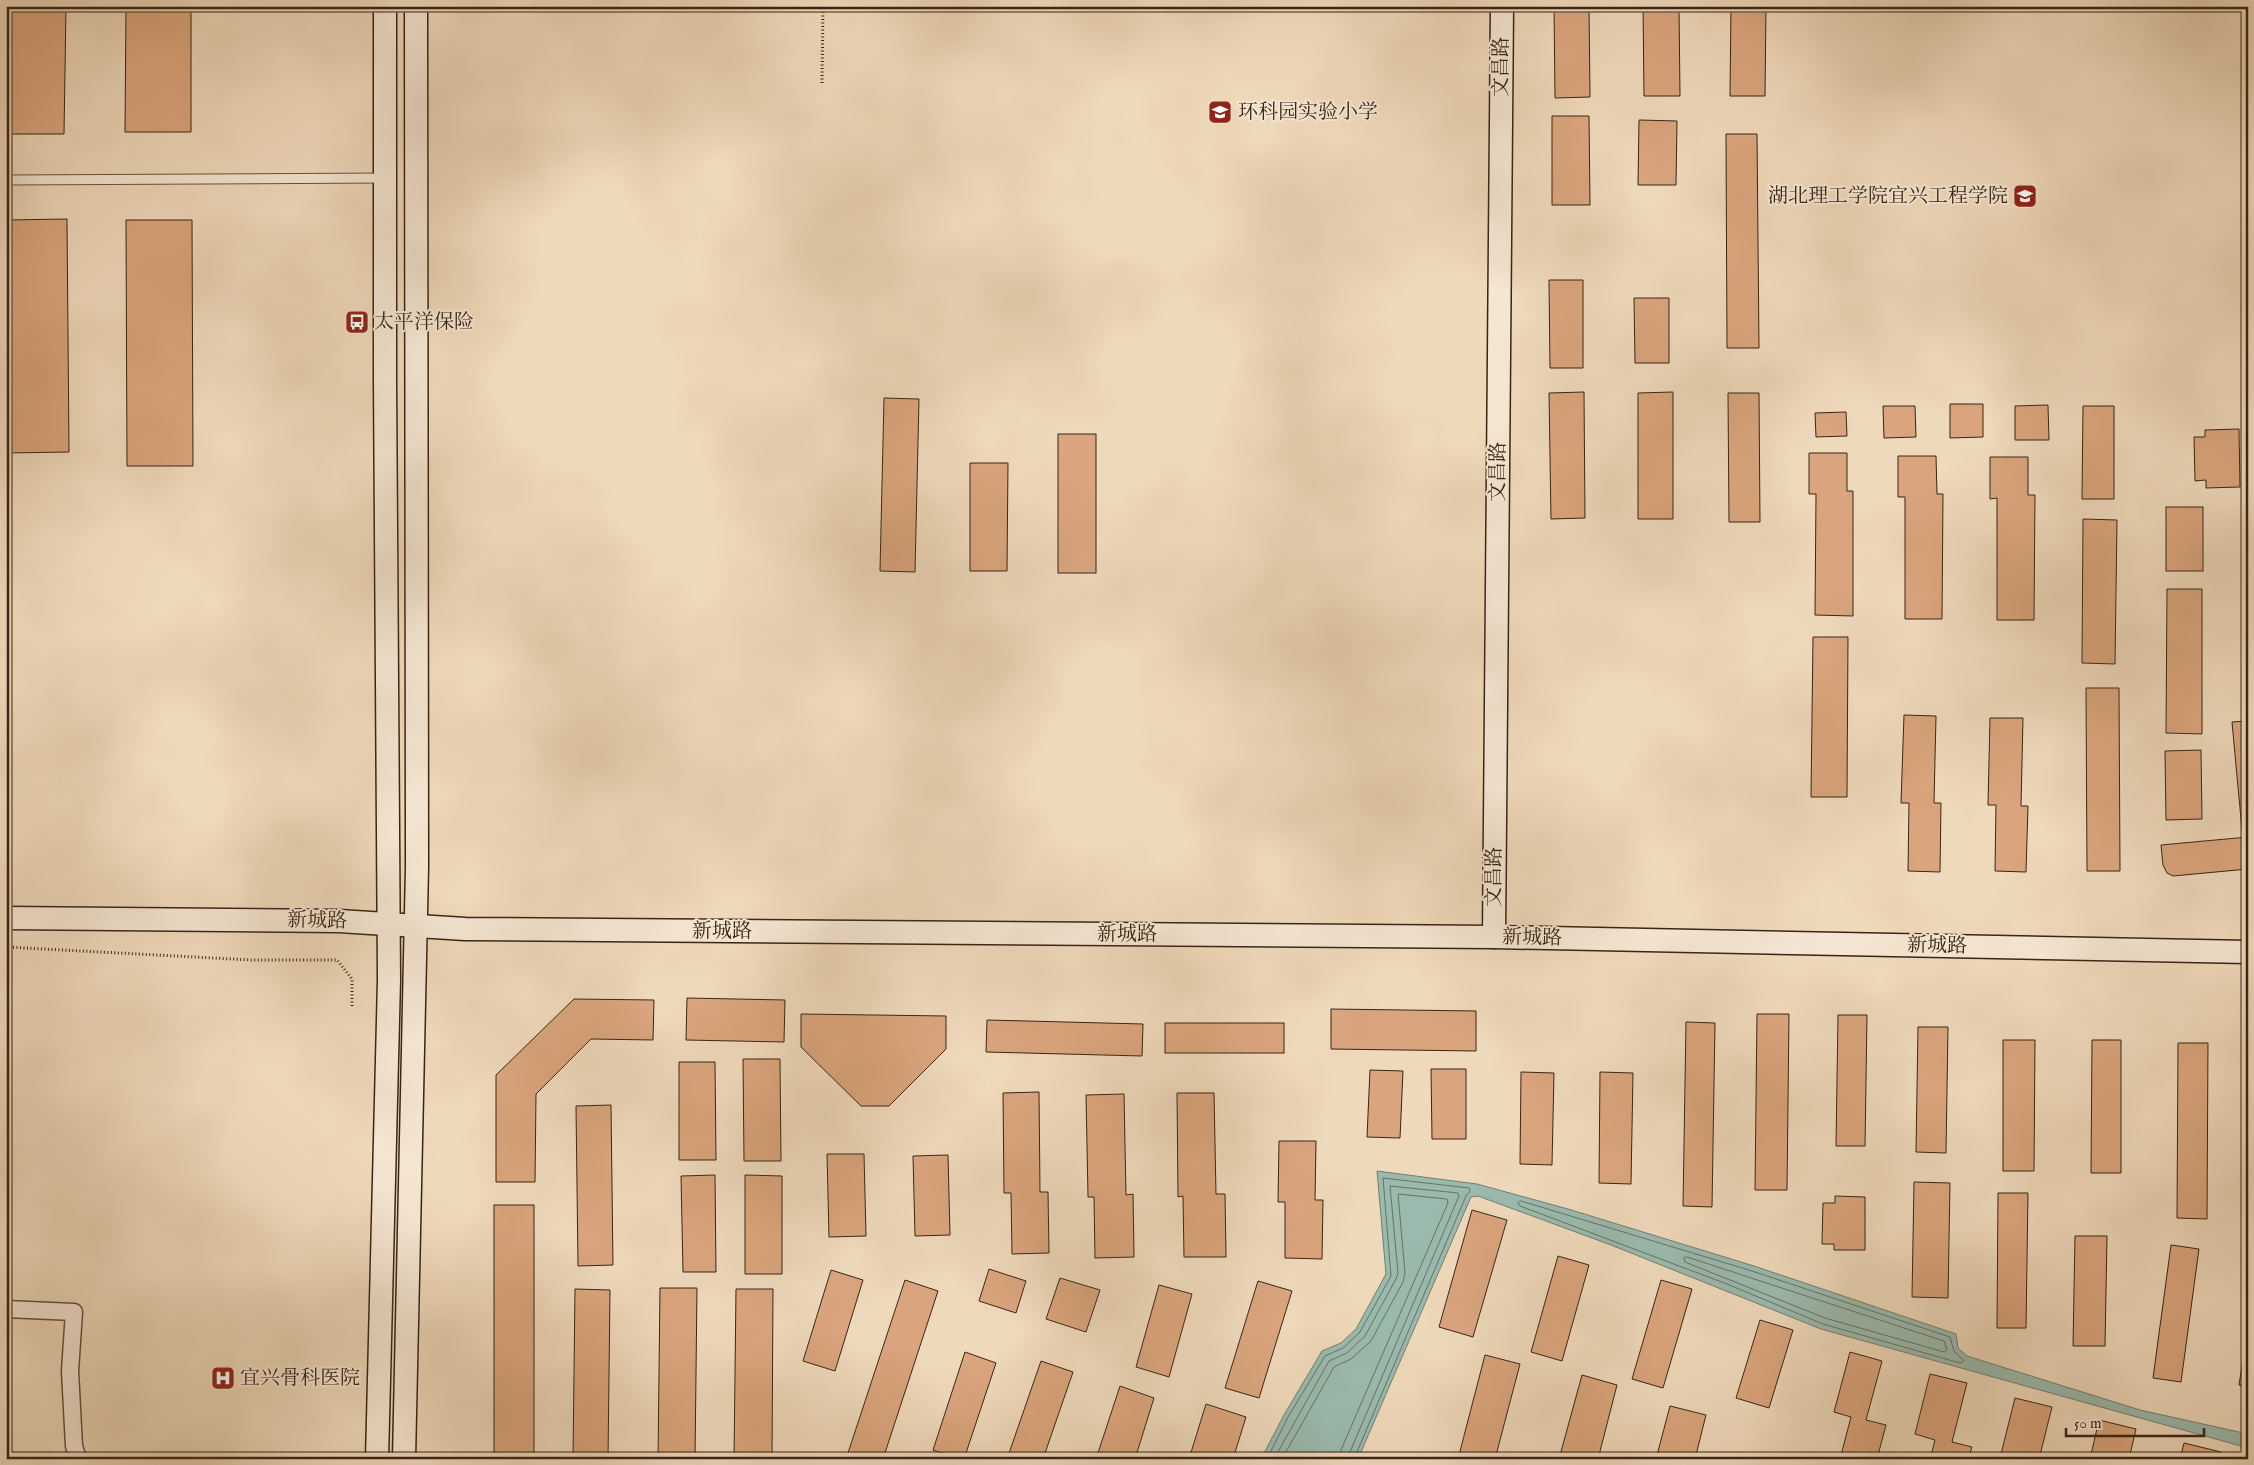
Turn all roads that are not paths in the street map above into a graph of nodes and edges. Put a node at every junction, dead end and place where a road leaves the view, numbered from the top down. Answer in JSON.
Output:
{"nodes":[{"id":1,"x":385,"y":6,"type":"edge"},
{"id":2,"x":416,"y":6,"type":"edge"},
{"id":3,"x":1502,"y":6,"type":"edge"},
{"id":4,"x":385,"y":178,"type":"junction"},
{"id":5,"x":6,"y":180,"type":"edge"},
{"id":6,"x":6,"y":918,"type":"edge"},
{"id":7,"x":389,"y":924,"type":"junction"},
{"id":8,"x":416,"y":926,"type":"junction"},
{"id":9,"x":1494,"y":937,"type":"junction"},
{"id":10,"x":2248,"y":952,"type":"edge"},
{"id":11,"x":6,"y":1309,"type":"edge"},
{"id":12,"x":78,"y":1459,"type":"edge"},
{"id":13,"x":377,"y":1459,"type":"edge"},
{"id":14,"x":404,"y":1459,"type":"edge"}],
"edges":[{"from":1,"to":4,"type":"street"},
{"from":2,"to":8,"type":"street"},
{"from":3,"to":9,"type":"street","name":"文昌路"},
{"from":4,"to":5,"type":"lane"},
{"from":4,"to":7,"type":"street"},
{"from":6,"to":7,"type":"street","name":"新城路"},
{"from":7,"to":8,"type":"street","name":"新城路"},
{"from":7,"to":13,"type":"street"},
{"from":8,"to":9,"type":"street","name":"新城路"},
{"from":8,"to":14,"type":"street"},
{"from":9,"to":10,"type":"street","name":"新城路"},
{"from":11,"to":12,"type":"street"}]}
